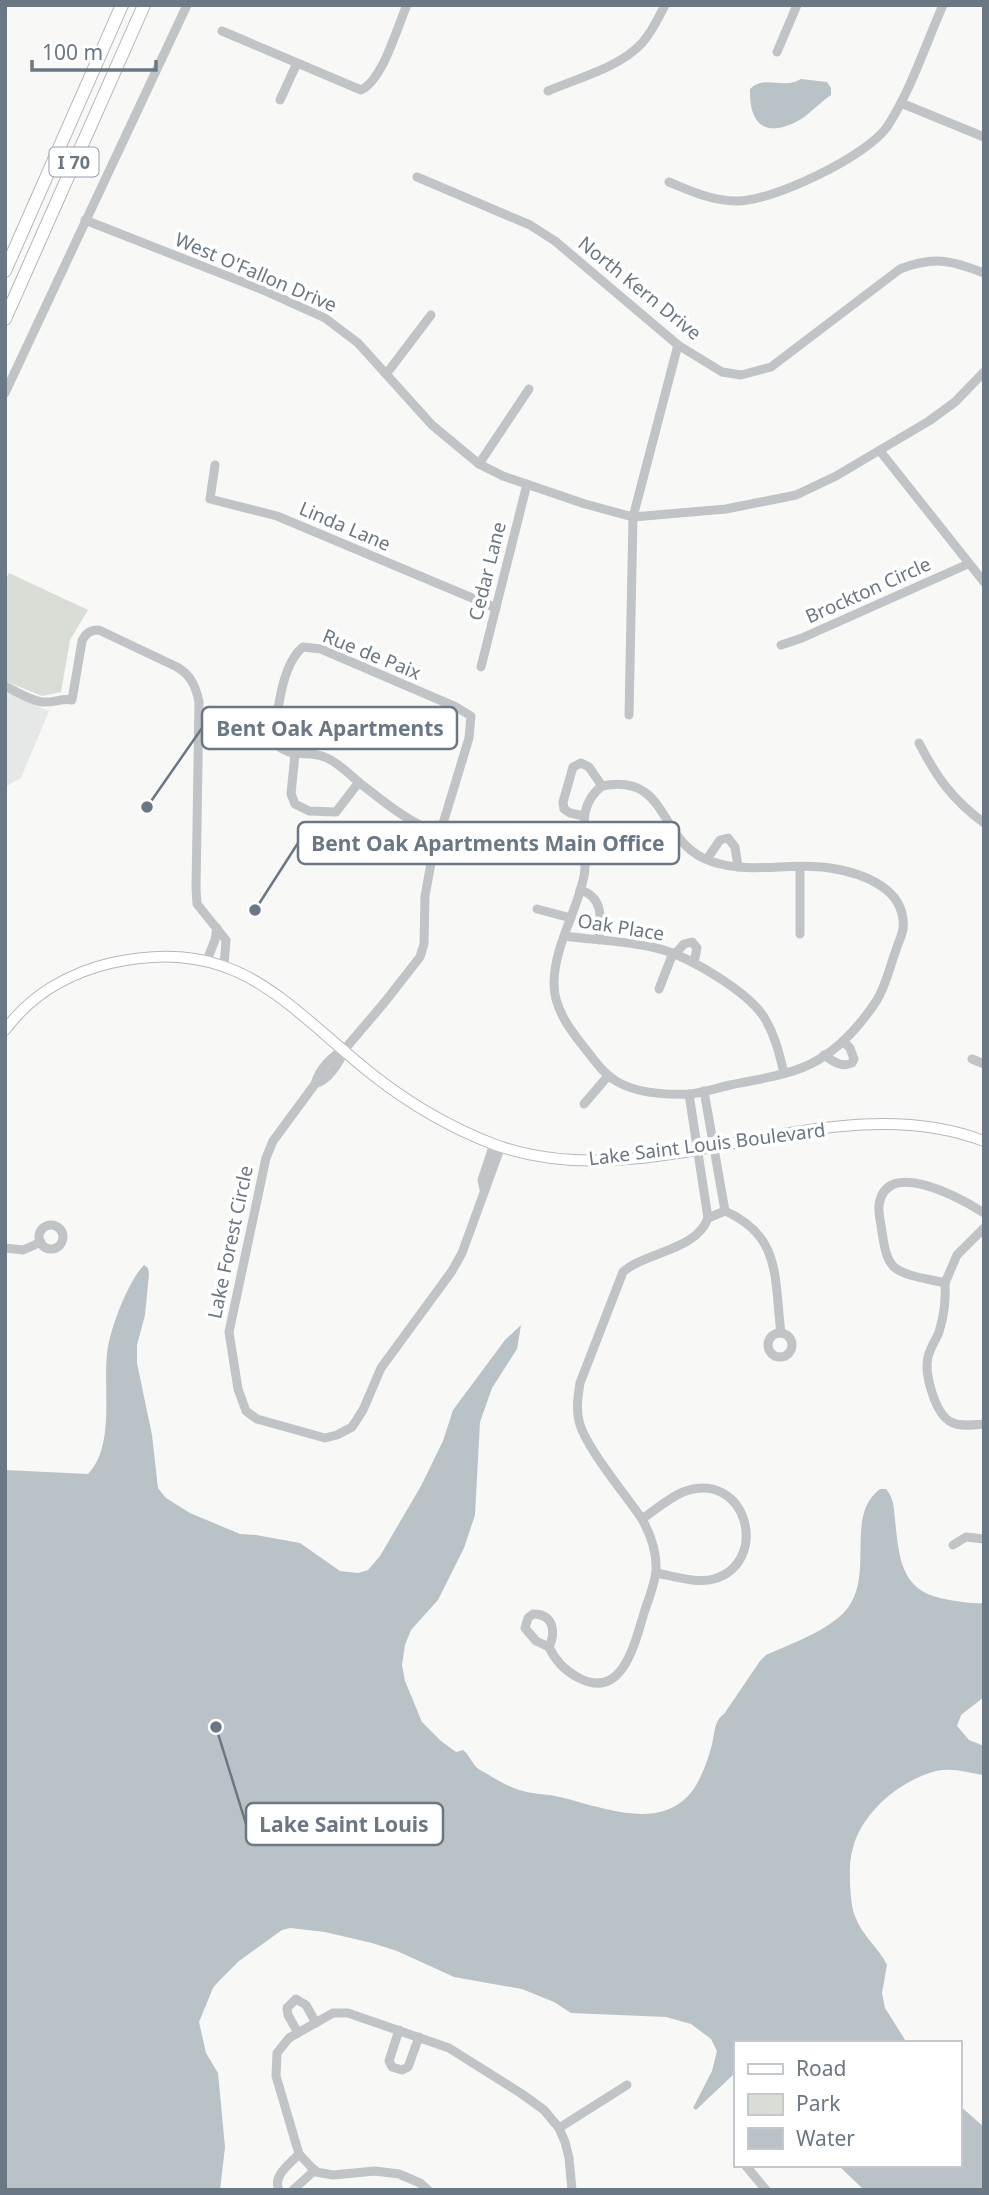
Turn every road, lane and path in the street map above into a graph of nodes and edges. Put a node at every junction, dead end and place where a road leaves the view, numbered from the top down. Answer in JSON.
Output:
{"nodes":[{"id":1,"x":122,"y":5,"type":"edge"},
{"id":2,"x":144,"y":5,"type":"edge"},
{"id":3,"x":187,"y":5,"type":"edge"},
{"id":4,"x":407,"y":5,"type":"edge"},
{"id":5,"x":665,"y":5,"type":"edge"},
{"id":6,"x":797,"y":5,"type":"edge"},
{"id":7,"x":943,"y":5,"type":"edge"},
{"id":8,"x":222,"y":31,"type":"dead end"},
{"id":9,"x":777,"y":52,"type":"dead end"},
{"id":10,"x":297,"y":63,"type":"junction"},
{"id":11,"x":548,"y":91,"type":"dead end"},
{"id":12,"x":280,"y":100,"type":"dead end"},
{"id":13,"x":901,"y":103,"type":"junction"},
{"id":14,"x":984,"y":137,"type":"edge"},
{"id":15,"x":417,"y":177,"type":"dead end"},
{"id":16,"x":669,"y":182,"type":"dead end"},
{"id":17,"x":85,"y":220,"type":"junction"},
{"id":18,"x":5,"y":271,"type":"edge"},
{"id":19,"x":984,"y":273,"type":"edge"},
{"id":20,"x":431,"y":315,"type":"dead end"},
{"id":21,"x":5,"y":319,"type":"edge"},
{"id":22,"x":678,"y":345,"type":"junction"},
{"id":23,"x":387,"y":373,"type":"junction"},
{"id":24,"x":982,"y":377,"type":"edge"},
{"id":25,"x":529,"y":388,"type":"dead end"},
{"id":26,"x":5,"y":393,"type":"edge"},
{"id":27,"x":880,"y":451,"type":"junction"},
{"id":28,"x":479,"y":464,"type":"junction"},
{"id":29,"x":215,"y":465,"type":"dead end"},
{"id":30,"x":527,"y":484,"type":"junction"},
{"id":31,"x":634,"y":517,"type":"junction"},
{"id":32,"x":968,"y":564,"type":"junction"},
{"id":33,"x":984,"y":582,"type":"edge"},
{"id":34,"x":496,"y":608,"type":"junction"},
{"id":35,"x":781,"y":645,"type":"dead end"},
{"id":36,"x":481,"y":667,"type":"dead end"},
{"id":37,"x":5,"y":687,"type":"edge"},
{"id":38,"x":629,"y":715,"type":"dead end"},
{"id":39,"x":919,"y":743,"type":"dead end"},
{"id":40,"x":295,"y":754,"type":"junction"},
{"id":41,"x":359,"y":782,"type":"junction"},
{"id":42,"x":602,"y":786,"type":"junction"},
{"id":43,"x":584,"y":816,"type":"junction"},
{"id":44,"x":984,"y":823,"type":"edge"},
{"id":45,"x":439,"y":834,"type":"junction"},
{"id":46,"x":707,"y":859,"type":"junction"},
{"id":47,"x":738,"y":867,"type":"junction"},
{"id":48,"x":800,"y":867,"type":"junction"},
{"id":49,"x":580,"y":890,"type":"junction"},
{"id":50,"x":537,"y":909,"type":"dead end"},
{"id":51,"x":571,"y":918,"type":"junction"},
{"id":52,"x":217,"y":929,"type":"junction"},
{"id":53,"x":800,"y":934,"type":"dead end"},
{"id":54,"x":564,"y":936,"type":"junction"},
{"id":55,"x":599,"y":940,"type":"junction"},
{"id":56,"x":674,"y":954,"type":"junction"},
{"id":57,"x":207,"y":960,"type":"junction"},
{"id":58,"x":694,"y":962,"type":"junction"},
{"id":59,"x":224,"y":966,"type":"junction"},
{"id":60,"x":659,"y":989,"type":"dead end"},
{"id":61,"x":5,"y":1030,"type":"edge"},
{"id":62,"x":843,"y":1041,"type":"junction"},
{"id":63,"x":344,"y":1050,"type":"junction"},
{"id":64,"x":824,"y":1055,"type":"junction"},
{"id":65,"x":972,"y":1059,"type":"dead end"},
{"id":66,"x":984,"y":1064,"type":"edge"},
{"id":67,"x":784,"y":1073,"type":"junction"},
{"id":68,"x":608,"y":1076,"type":"junction"},
{"id":69,"x":704,"y":1091,"type":"junction"},
{"id":70,"x":689,"y":1094,"type":"junction"},
{"id":71,"x":584,"y":1104,"type":"dead end"},
{"id":72,"x":984,"y":1141,"type":"edge"},
{"id":73,"x":497,"y":1145,"type":"junction"},
{"id":74,"x":714,"y":1146,"type":"junction"},
{"id":75,"x":698,"y":1149,"type":"junction"},
{"id":76,"x":725,"y":1211,"type":"junction"},
{"id":77,"x":984,"y":1213,"type":"edge"},
{"id":78,"x":708,"y":1218,"type":"junction"},
{"id":79,"x":984,"y":1228,"type":"edge"},
{"id":80,"x":41,"y":1242,"type":"dead end"},
{"id":81,"x":5,"y":1248,"type":"edge"},
{"id":82,"x":945,"y":1283,"type":"junction"},
{"id":83,"x":781,"y":1333,"type":"dead end"},
{"id":84,"x":984,"y":1424,"type":"edge"},
{"id":85,"x":642,"y":1518,"type":"junction"},
{"id":86,"x":984,"y":1539,"type":"edge"},
{"id":87,"x":953,"y":1545,"type":"dead end"},
{"id":88,"x":656,"y":1573,"type":"junction"},
{"id":89,"x":549,"y":1647,"type":"dead end"},
{"id":90,"x":316,"y":2022,"type":"junction"},
{"id":91,"x":399,"y":2030,"type":"junction"},
{"id":92,"x":298,"y":2033,"type":"junction"},
{"id":93,"x":419,"y":2037,"type":"junction"},
{"id":94,"x":627,"y":2085,"type":"dead end"},
{"id":95,"x":559,"y":2128,"type":"junction"},
{"id":96,"x":299,"y":2154,"type":"junction"},
{"id":97,"x":747,"y":2167,"type":"edge"},
{"id":98,"x":315,"y":2170,"type":"junction"},
{"id":99,"x":279,"y":2190,"type":"edge"},
{"id":100,"x":293,"y":2190,"type":"edge"},
{"id":101,"x":428,"y":2190,"type":"edge"},
{"id":102,"x":572,"y":2190,"type":"edge"},
{"id":103,"x":766,"y":2190,"type":"edge"}],
"edges":[{"from":1,"to":18,"type":"highway","number":"I 70"},
{"from":2,"to":21,"type":"highway","number":"I 70"},
{"from":3,"to":17,"type":"street"},
{"from":4,"to":10,"type":"street"},
{"from":5,"to":11,"type":"street"},
{"from":6,"to":9,"type":"street"},
{"from":7,"to":13,"type":"street"},
{"from":8,"to":10,"type":"street"},
{"from":10,"to":12,"type":"street"},
{"from":13,"to":14,"type":"street"},
{"from":13,"to":16,"type":"street"},
{"from":15,"to":22,"type":"street","name":"North Kern Drive"},
{"from":17,"to":23,"type":"street","name":"West O'Fallon Drive"},
{"from":17,"to":26,"type":"street"},
{"from":19,"to":22,"type":"street","name":"North Kern Drive"},
{"from":20,"to":23,"type":"street"},
{"from":22,"to":31,"type":"street"},
{"from":23,"to":28,"type":"street","name":"West O'Fallon Drive"},
{"from":24,"to":27,"type":"street","name":"West O'Fallon Drive"},
{"from":25,"to":28,"type":"street"},
{"from":27,"to":31,"type":"street","name":"West O'Fallon Drive"},
{"from":27,"to":32,"type":"street"},
{"from":28,"to":30,"type":"street","name":"West O'Fallon Drive"},
{"from":29,"to":34,"type":"street","name":"Linda Lane"},
{"from":30,"to":31,"type":"street","name":"West O'Fallon Drive"},
{"from":30,"to":34,"type":"street","name":"Cedar Lane"},
{"from":31,"to":38,"type":"street"},
{"from":32,"to":33,"type":"street"},
{"from":32,"to":35,"type":"street","name":"Brockton Circle"},
{"from":34,"to":36,"type":"street","name":"Cedar Lane"},
{"from":37,"to":52,"type":"street"},
{"from":39,"to":44,"type":"street"},
{"from":40,"to":41,"type":"street"},
{"from":40,"to":41,"type":"street"},
{"from":40,"to":45,"type":"street","name":"Rue de Paix"},
{"from":41,"to":45,"type":"street"},
{"from":42,"to":43,"type":"street"},
{"from":42,"to":43,"type":"street"},
{"from":42,"to":46,"type":"street"},
{"from":43,"to":49,"type":"street"},
{"from":45,"to":63,"type":"street","name":"Rue de Paix"},
{"from":46,"to":47,"type":"street"},
{"from":46,"to":47,"type":"street"},
{"from":47,"to":48,"type":"street"},
{"from":48,"to":53,"type":"street"},
{"from":48,"to":62,"type":"street"},
{"from":49,"to":51,"type":"street"},
{"from":49,"to":55,"type":"street"},
{"from":50,"to":51,"type":"street"},
{"from":51,"to":54,"type":"street"},
{"from":52,"to":57,"type":"street"},
{"from":52,"to":59,"type":"street"},
{"from":54,"to":55,"type":"street","name":"Oak Place"},
{"from":54,"to":68,"type":"street"},
{"from":55,"to":56,"type":"street","name":"Oak Place"},
{"from":56,"to":58,"type":"street","name":"Oak Place"},
{"from":56,"to":58,"type":"street","name":"Oak Place"},
{"from":56,"to":60,"type":"street","name":"Oak Place"},
{"from":57,"to":59,"type":"main road","name":"Lake Saint Louis Boulevard"},
{"from":57,"to":61,"type":"main road","name":"Lake Saint Louis Boulevard"},
{"from":58,"to":67,"type":"street","name":"Oak Place"},
{"from":59,"to":63,"type":"main road","name":"Lake Saint Louis Boulevard"},
{"from":62,"to":64,"type":"street"},
{"from":62,"to":64,"type":"street"},
{"from":63,"to":73,"type":"main road","name":"Lake Saint Louis Boulevard"},
{"from":63,"to":73,"type":"street","name":"Lake Forest Circle"},
{"from":64,"to":67,"type":"street"},
{"from":65,"to":66,"type":"street"},
{"from":67,"to":69,"type":"street"},
{"from":68,"to":70,"type":"street"},
{"from":68,"to":71,"type":"street"},
{"from":69,"to":70,"type":"street"},
{"from":69,"to":74,"type":"street"},
{"from":70,"to":75,"type":"street"},
{"from":72,"to":74,"type":"main road","name":"Lake Saint Louis Boulevard"},
{"from":73,"to":75,"type":"main road","name":"Lake Saint Louis Boulevard"},
{"from":74,"to":75,"type":"main road","name":"Lake Saint Louis Boulevard"},
{"from":74,"to":76,"type":"street"},
{"from":75,"to":78,"type":"street"},
{"from":76,"to":78,"type":"street"},
{"from":76,"to":83,"type":"street"},
{"from":77,"to":82,"type":"street"},
{"from":78,"to":85,"type":"street"},
{"from":79,"to":82,"type":"street"},
{"from":80,"to":81,"type":"street"},
{"from":82,"to":84,"type":"street"},
{"from":85,"to":88,"type":"street"},
{"from":85,"to":88,"type":"street"},
{"from":86,"to":87,"type":"street"},
{"from":88,"to":89,"type":"street"},
{"from":90,"to":91,"type":"street"},
{"from":90,"to":92,"type":"street"},
{"from":90,"to":92,"type":"street"},
{"from":91,"to":93,"type":"street"},
{"from":91,"to":93,"type":"street"},
{"from":92,"to":96,"type":"street"},
{"from":93,"to":95,"type":"street"},
{"from":94,"to":95,"type":"street"},
{"from":95,"to":102,"type":"street"},
{"from":96,"to":98,"type":"street"},
{"from":96,"to":99,"type":"street"},
{"from":97,"to":103,"type":"street"},
{"from":98,"to":100,"type":"street"},
{"from":98,"to":101,"type":"street"}]}
